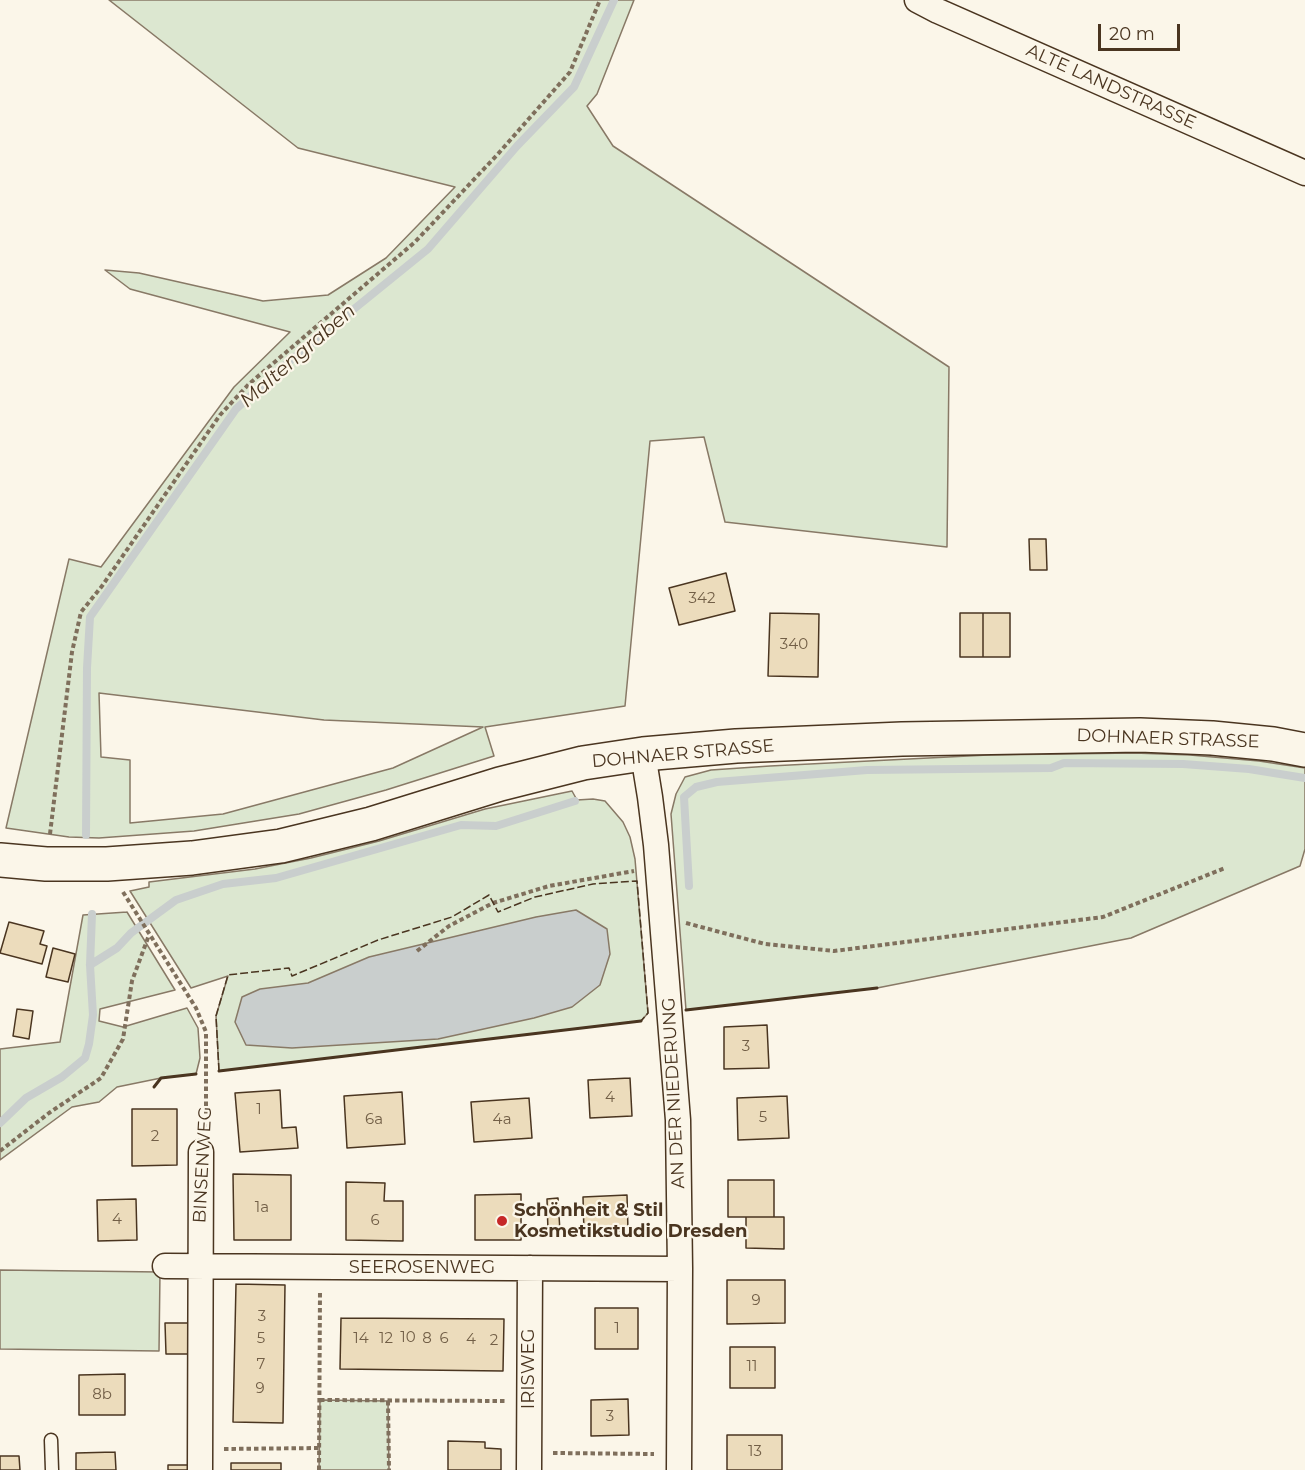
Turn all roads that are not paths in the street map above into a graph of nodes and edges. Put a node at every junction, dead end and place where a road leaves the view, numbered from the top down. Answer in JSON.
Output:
{"nodes":[{"id":1,"x":917,"y":0,"type":"edge"},
{"id":2,"x":1305,"y":173,"type":"edge"},
{"id":3,"x":1305,"y":750,"type":"edge"},
{"id":4,"x":643,"y":754,"type":"junction"},
{"id":5,"x":0,"y":860,"type":"edge"},
{"id":6,"x":201,"y":1152,"type":"road end"},
{"id":7,"x":165,"y":1266,"type":"dead end"},
{"id":8,"x":200,"y":1266,"type":"junction"},
{"id":9,"x":530,"y":1268,"type":"junction"},
{"id":10,"x":680,"y":1269,"type":"junction"},
{"id":11,"x":51,"y":1440,"type":"dead end"},
{"id":12,"x":529,"y":1461,"type":"edge"},
{"id":13,"x":679,"y":1462,"type":"edge"},
{"id":14,"x":52,"y":1470,"type":"edge"},
{"id":15,"x":200,"y":1470,"type":"edge"}],
"edges":[{"from":1,"to":2,"type":"street","name":"ALTE LANDSTRASSE"},
{"from":3,"to":4,"type":"main road","name":"DOHNAER STRASSE"},
{"from":4,"to":5,"type":"main road","name":"DOHNAER STRASSE"},
{"from":4,"to":10,"type":"street","name":"AN DER NIEDERUNG"},
{"from":6,"to":8,"type":"street","name":"BINSENWEG"},
{"from":7,"to":8,"type":"street","name":"SEEROSENWEG"},
{"from":8,"to":9,"type":"street","name":"SEEROSENWEG"},
{"from":8,"to":15,"type":"street","name":"BINSENWEG"},
{"from":9,"to":10,"type":"street","name":"SEEROSENWEG"},
{"from":9,"to":12,"type":"street","name":"IRISWEG"},
{"from":10,"to":13,"type":"street","name":"AN DER NIEDERUNG"},
{"from":11,"to":14,"type":"lane"}]}
